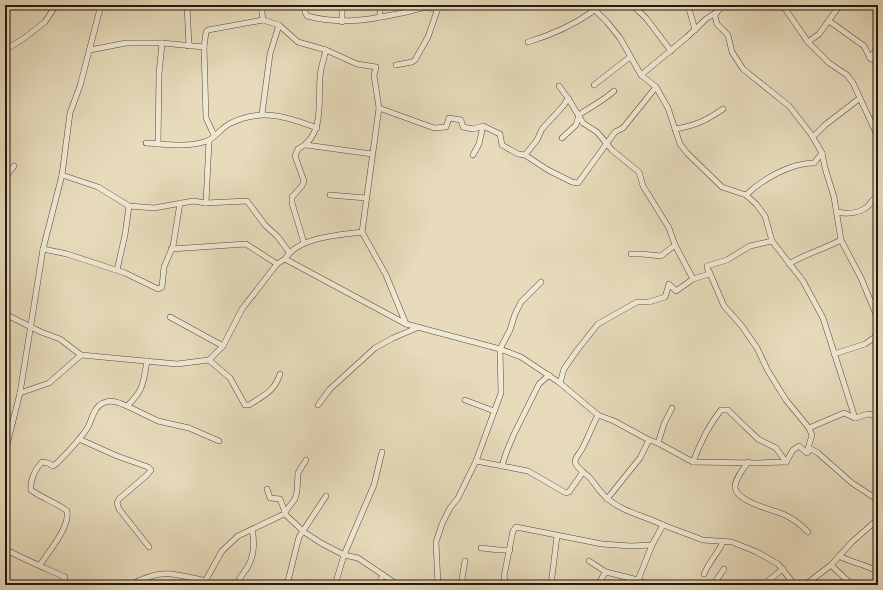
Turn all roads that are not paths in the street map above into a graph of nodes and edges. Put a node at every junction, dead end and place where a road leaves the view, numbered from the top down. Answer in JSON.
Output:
{"nodes":[{"id":1,"x":56,"y":5,"type":"edge"},
{"id":2,"x":101,"y":5,"type":"edge"},
{"id":3,"x":187,"y":5,"type":"edge"},
{"id":4,"x":261,"y":5,"type":"edge"},
{"id":5,"x":305,"y":5,"type":"edge"},
{"id":6,"x":342,"y":5,"type":"edge"},
{"id":7,"x":380,"y":5,"type":"edge"},
{"id":8,"x":601,"y":5,"type":"edge"},
{"id":9,"x":632,"y":5,"type":"edge"},
{"id":10,"x":688,"y":5,"type":"edge"},
{"id":11,"x":724,"y":5,"type":"edge"},
{"id":12,"x":780,"y":5,"type":"edge"},
{"id":13,"x":840,"y":5,"type":"edge"},
{"id":14,"x":872,"y":5,"type":"edge"},
{"id":15,"x":591,"y":6,"type":"edge"},
{"id":16,"x":438,"y":7,"type":"edge"},
{"id":17,"x":878,"y":8,"type":"edge"},
{"id":18,"x":717,"y":12,"type":"junction"},
{"id":19,"x":380,"y":17,"type":"junction"},
{"id":20,"x":263,"y":20,"type":"junction"},
{"id":21,"x":829,"y":20,"type":"junction"},
{"id":22,"x":342,"y":22,"type":"junction"},
{"id":23,"x":279,"y":25,"type":"junction"},
{"id":24,"x":695,"y":30,"type":"junction"},
{"id":25,"x":528,"y":42,"type":"dead end"},
{"id":26,"x":808,"y":42,"type":"junction"},
{"id":27,"x":162,"y":43,"type":"junction"},
{"id":28,"x":189,"y":46,"type":"junction"},
{"id":29,"x":204,"y":47,"type":"junction"},
{"id":30,"x":878,"y":47,"type":"edge"},
{"id":31,"x":5,"y":50,"type":"edge"},
{"id":32,"x":90,"y":50,"type":"junction"},
{"id":33,"x":326,"y":50,"type":"junction"},
{"id":34,"x":671,"y":51,"type":"junction"},
{"id":35,"x":630,"y":57,"type":"junction"},
{"id":36,"x":870,"y":58,"type":"junction"},
{"id":37,"x":878,"y":62,"type":"edge"},
{"id":38,"x":396,"y":65,"type":"dead end"},
{"id":39,"x":641,"y":75,"type":"junction"},
{"id":40,"x":594,"y":84,"type":"dead end"},
{"id":41,"x":559,"y":86,"type":"dead end"},
{"id":42,"x":656,"y":87,"type":"junction"},
{"id":43,"x":614,"y":92,"type":"dead end"},
{"id":44,"x":568,"y":98,"type":"junction"},
{"id":45,"x":860,"y":98,"type":"junction"},
{"id":46,"x":379,"y":108,"type":"junction"},
{"id":47,"x":723,"y":109,"type":"dead end"},
{"id":48,"x":262,"y":114,"type":"junction"},
{"id":49,"x":579,"y":115,"type":"junction"},
{"id":50,"x":483,"y":126,"type":"junction"},
{"id":51,"x":317,"y":128,"type":"junction"},
{"id":52,"x":675,"y":129,"type":"junction"},
{"id":53,"x":811,"y":134,"type":"junction"},
{"id":54,"x":214,"y":135,"type":"junction"},
{"id":55,"x":878,"y":137,"type":"edge"},
{"id":56,"x":562,"y":138,"type":"dead end"},
{"id":57,"x":209,"y":141,"type":"junction"},
{"id":58,"x":146,"y":143,"type":"dead end"},
{"id":59,"x":607,"y":143,"type":"junction"},
{"id":60,"x":158,"y":144,"type":"junction"},
{"id":61,"x":306,"y":145,"type":"junction"},
{"id":62,"x":822,"y":153,"type":"junction"},
{"id":63,"x":372,"y":154,"type":"junction"},
{"id":64,"x":473,"y":155,"type":"dead end"},
{"id":65,"x":525,"y":156,"type":"junction"},
{"id":66,"x":14,"y":166,"type":"dead end"},
{"id":67,"x":62,"y":175,"type":"junction"},
{"id":68,"x":5,"y":178,"type":"edge"},
{"id":69,"x":330,"y":195,"type":"dead end"},
{"id":70,"x":746,"y":195,"type":"junction"},
{"id":71,"x":878,"y":196,"type":"edge"},
{"id":72,"x":366,"y":198,"type":"junction"},
{"id":73,"x":180,"y":203,"type":"junction"},
{"id":74,"x":206,"y":203,"type":"junction"},
{"id":75,"x":129,"y":206,"type":"junction"},
{"id":76,"x":836,"y":212,"type":"junction"},
{"id":77,"x":362,"y":232,"type":"junction"},
{"id":78,"x":841,"y":240,"type":"junction"},
{"id":79,"x":772,"y":241,"type":"junction"},
{"id":80,"x":304,"y":243,"type":"junction"},
{"id":81,"x":675,"y":245,"type":"junction"},
{"id":82,"x":43,"y":249,"type":"junction"},
{"id":83,"x":171,"y":250,"type":"junction"},
{"id":84,"x":289,"y":252,"type":"junction"},
{"id":85,"x":631,"y":254,"type":"dead end"},
{"id":86,"x":285,"y":259,"type":"junction"},
{"id":87,"x":277,"y":264,"type":"junction"},
{"id":88,"x":789,"y":264,"type":"junction"},
{"id":89,"x":707,"y":266,"type":"junction"},
{"id":90,"x":117,"y":270,"type":"junction"},
{"id":91,"x":693,"y":280,"type":"junction"},
{"id":92,"x":541,"y":282,"type":"dead end"},
{"id":93,"x":5,"y":314,"type":"edge"},
{"id":94,"x":170,"y":317,"type":"dead end"},
{"id":95,"x":878,"y":320,"type":"edge"},
{"id":96,"x":406,"y":324,"type":"junction"},
{"id":97,"x":31,"y":327,"type":"junction"},
{"id":98,"x":419,"y":327,"type":"junction"},
{"id":99,"x":878,"y":335,"type":"edge"},
{"id":100,"x":223,"y":346,"type":"junction"},
{"id":101,"x":500,"y":349,"type":"junction"},
{"id":102,"x":834,"y":354,"type":"junction"},
{"id":103,"x":80,"y":355,"type":"junction"},
{"id":104,"x":209,"y":360,"type":"junction"},
{"id":105,"x":147,"y":361,"type":"junction"},
{"id":106,"x":280,"y":374,"type":"dead end"},
{"id":107,"x":549,"y":375,"type":"junction"},
{"id":108,"x":560,"y":382,"type":"junction"},
{"id":109,"x":20,"y":393,"type":"junction"},
{"id":110,"x":465,"y":400,"type":"dead end"},
{"id":111,"x":127,"y":406,"type":"junction"},
{"id":112,"x":318,"y":406,"type":"dead end"},
{"id":113,"x":672,"y":408,"type":"dead end"},
{"id":114,"x":494,"y":411,"type":"junction"},
{"id":115,"x":598,"y":415,"type":"junction"},
{"id":116,"x":878,"y":416,"type":"edge"},
{"id":117,"x":856,"y":418,"type":"junction"},
{"id":118,"x":809,"y":428,"type":"junction"},
{"id":119,"x":79,"y":439,"type":"junction"},
{"id":120,"x":649,"y":440,"type":"junction"},
{"id":121,"x":219,"y":441,"type":"dead end"},
{"id":122,"x":658,"y":443,"type":"junction"},
{"id":123,"x":382,"y":452,"type":"dead end"},
{"id":124,"x":5,"y":453,"type":"edge"},
{"id":125,"x":807,"y":453,"type":"junction"},
{"id":126,"x":306,"y":460,"type":"dead end"},
{"id":127,"x":476,"y":461,"type":"junction"},
{"id":128,"x":693,"y":462,"type":"junction"},
{"id":129,"x":748,"y":462,"type":"junction"},
{"id":130,"x":786,"y":462,"type":"junction"},
{"id":131,"x":502,"y":466,"type":"junction"},
{"id":132,"x":583,"y":472,"type":"junction"},
{"id":133,"x":267,"y":489,"type":"dead end"},
{"id":134,"x":326,"y":496,"type":"dead end"},
{"id":135,"x":607,"y":499,"type":"junction"},
{"id":136,"x":878,"y":500,"type":"edge"},
{"id":137,"x":285,"y":513,"type":"junction"},
{"id":138,"x":878,"y":519,"type":"edge"},
{"id":139,"x":663,"y":526,"type":"junction"},
{"id":140,"x":252,"y":530,"type":"junction"},
{"id":141,"x":304,"y":532,"type":"junction"},
{"id":142,"x":808,"y":532,"type":"dead end"},
{"id":143,"x":557,"y":536,"type":"junction"},
{"id":144,"x":723,"y":542,"type":"junction"},
{"id":145,"x":652,"y":545,"type":"junction"},
{"id":146,"x":149,"y":547,"type":"dead end"},
{"id":147,"x":481,"y":548,"type":"dead end"},
{"id":148,"x":5,"y":549,"type":"edge"},
{"id":149,"x":510,"y":550,"type":"junction"},
{"id":150,"x":344,"y":555,"type":"junction"},
{"id":151,"x":839,"y":556,"type":"junction"},
{"id":152,"x":465,"y":561,"type":"dead end"},
{"id":153,"x":589,"y":561,"type":"dead end"},
{"id":154,"x":40,"y":565,"type":"junction"},
{"id":155,"x":830,"y":565,"type":"junction"},
{"id":156,"x":724,"y":569,"type":"dead end"},
{"id":157,"x":783,"y":569,"type":"junction"},
{"id":158,"x":606,"y":572,"type":"junction"},
{"id":159,"x":878,"y":572,"type":"edge"},
{"id":160,"x":704,"y":574,"type":"dead end"},
{"id":161,"x":383,"y":575,"type":"junction"},
{"id":162,"x":638,"y":580,"type":"junction"},
{"id":163,"x":204,"y":583,"type":"edge"},
{"id":164,"x":765,"y":583,"type":"dead end"},
{"id":165,"x":62,"y":585,"type":"edge"},
{"id":166,"x":130,"y":585,"type":"edge"},
{"id":167,"x":237,"y":585,"type":"edge"},
{"id":168,"x":287,"y":585,"type":"edge"},
{"id":169,"x":335,"y":585,"type":"edge"},
{"id":170,"x":378,"y":585,"type":"edge"},
{"id":171,"x":398,"y":585,"type":"edge"},
{"id":172,"x":438,"y":585,"type":"edge"},
{"id":173,"x":461,"y":585,"type":"edge"},
{"id":174,"x":506,"y":585,"type":"edge"},
{"id":175,"x":551,"y":585,"type":"edge"},
{"id":176,"x":598,"y":585,"type":"edge"},
{"id":177,"x":649,"y":585,"type":"edge"},
{"id":178,"x":713,"y":585,"type":"edge"},
{"id":179,"x":795,"y":585,"type":"edge"},
{"id":180,"x":805,"y":585,"type":"edge"},
{"id":181,"x":852,"y":585,"type":"edge"}],
"edges":[{"from":1,"to":31,"type":"street"},
{"from":2,"to":32,"type":"street"},
{"from":3,"to":28,"type":"street"},
{"from":4,"to":20,"type":"street"},
{"from":5,"to":22,"type":"street"},
{"from":6,"to":22,"type":"street"},
{"from":7,"to":19,"type":"street"},
{"from":8,"to":15,"type":"street"},
{"from":9,"to":34,"type":"street"},
{"from":10,"to":24,"type":"street"},
{"from":11,"to":18,"type":"street"},
{"from":12,"to":26,"type":"street"},
{"from":13,"to":21,"type":"street"},
{"from":14,"to":17,"type":"street"},
{"from":15,"to":25,"type":"street"},
{"from":15,"to":35,"type":"street"},
{"from":16,"to":19,"type":"street"},
{"from":16,"to":38,"type":"street"},
{"from":18,"to":24,"type":"street"},
{"from":18,"to":53,"type":"street"},
{"from":19,"to":22,"type":"street"},
{"from":20,"to":23,"type":"street"},
{"from":20,"to":29,"type":"street"},
{"from":21,"to":26,"type":"street"},
{"from":21,"to":36,"type":"street"},
{"from":23,"to":33,"type":"street"},
{"from":23,"to":48,"type":"street"},
{"from":24,"to":34,"type":"street"},
{"from":26,"to":45,"type":"street"},
{"from":27,"to":28,"type":"street"},
{"from":27,"to":32,"type":"street"},
{"from":27,"to":60,"type":"street"},
{"from":28,"to":29,"type":"street"},
{"from":29,"to":54,"type":"street"},
{"from":30,"to":36,"type":"street"},
{"from":32,"to":67,"type":"street"},
{"from":33,"to":46,"type":"street"},
{"from":33,"to":51,"type":"street"},
{"from":34,"to":39,"type":"street"},
{"from":35,"to":39,"type":"street"},
{"from":35,"to":40,"type":"street"},
{"from":36,"to":37,"type":"street"},
{"from":39,"to":42,"type":"street"},
{"from":41,"to":44,"type":"street"},
{"from":42,"to":52,"type":"street"},
{"from":42,"to":59,"type":"street"},
{"from":43,"to":49,"type":"street"},
{"from":44,"to":49,"type":"street"},
{"from":44,"to":65,"type":"street"},
{"from":45,"to":53,"type":"street"},
{"from":45,"to":55,"type":"street"},
{"from":46,"to":50,"type":"street"},
{"from":46,"to":63,"type":"street"},
{"from":47,"to":52,"type":"street"},
{"from":48,"to":51,"type":"street"},
{"from":48,"to":54,"type":"street"},
{"from":49,"to":56,"type":"street"},
{"from":49,"to":59,"type":"street"},
{"from":50,"to":64,"type":"street"},
{"from":50,"to":65,"type":"street"},
{"from":51,"to":61,"type":"street"},
{"from":52,"to":70,"type":"street"},
{"from":53,"to":62,"type":"street"},
{"from":54,"to":57,"type":"street"},
{"from":57,"to":60,"type":"street"},
{"from":57,"to":74,"type":"street"},
{"from":58,"to":60,"type":"street"},
{"from":59,"to":65,"type":"street"},
{"from":59,"to":81,"type":"street"},
{"from":61,"to":63,"type":"street"},
{"from":61,"to":80,"type":"street"},
{"from":62,"to":70,"type":"street"},
{"from":62,"to":76,"type":"street"},
{"from":63,"to":72,"type":"street"},
{"from":66,"to":68,"type":"street"},
{"from":67,"to":75,"type":"street"},
{"from":67,"to":82,"type":"street"},
{"from":69,"to":72,"type":"street"},
{"from":70,"to":79,"type":"street"},
{"from":71,"to":76,"type":"street"},
{"from":72,"to":77,"type":"street"},
{"from":73,"to":74,"type":"street"},
{"from":73,"to":75,"type":"street"},
{"from":73,"to":83,"type":"street"},
{"from":74,"to":84,"type":"street"},
{"from":75,"to":90,"type":"street"},
{"from":76,"to":78,"type":"street"},
{"from":77,"to":80,"type":"street"},
{"from":77,"to":96,"type":"street"},
{"from":78,"to":88,"type":"street"},
{"from":78,"to":95,"type":"street"},
{"from":79,"to":88,"type":"street"},
{"from":79,"to":89,"type":"street"},
{"from":80,"to":84,"type":"street"},
{"from":81,"to":85,"type":"street"},
{"from":81,"to":91,"type":"street"},
{"from":82,"to":90,"type":"street"},
{"from":82,"to":97,"type":"street"},
{"from":83,"to":87,"type":"street"},
{"from":83,"to":90,"type":"street"},
{"from":84,"to":86,"type":"street"},
{"from":86,"to":87,"type":"street"},
{"from":86,"to":96,"type":"street"},
{"from":87,"to":100,"type":"street"},
{"from":88,"to":102,"type":"street"},
{"from":89,"to":91,"type":"street"},
{"from":89,"to":118,"type":"street"},
{"from":91,"to":108,"type":"street"},
{"from":92,"to":101,"type":"street"},
{"from":93,"to":97,"type":"street"},
{"from":94,"to":100,"type":"street"},
{"from":96,"to":98,"type":"street"},
{"from":97,"to":103,"type":"street"},
{"from":97,"to":109,"type":"street"},
{"from":98,"to":101,"type":"street"},
{"from":98,"to":112,"type":"street"},
{"from":99,"to":102,"type":"street"},
{"from":100,"to":104,"type":"street"},
{"from":101,"to":107,"type":"street"},
{"from":101,"to":114,"type":"street"},
{"from":102,"to":117,"type":"street"},
{"from":103,"to":105,"type":"street"},
{"from":103,"to":109,"type":"street"},
{"from":104,"to":105,"type":"street"},
{"from":104,"to":106,"type":"street"},
{"from":105,"to":111,"type":"street"},
{"from":107,"to":108,"type":"street"},
{"from":107,"to":131,"type":"street"},
{"from":108,"to":115,"type":"street"},
{"from":109,"to":124,"type":"street"},
{"from":110,"to":114,"type":"street"},
{"from":111,"to":119,"type":"street"},
{"from":111,"to":121,"type":"street"},
{"from":113,"to":122,"type":"street"},
{"from":114,"to":127,"type":"street"},
{"from":115,"to":120,"type":"street"},
{"from":115,"to":132,"type":"street"},
{"from":116,"to":117,"type":"street"},
{"from":117,"to":118,"type":"street"},
{"from":118,"to":125,"type":"street"},
{"from":119,"to":146,"type":"street"},
{"from":119,"to":154,"type":"street"},
{"from":120,"to":122,"type":"street"},
{"from":120,"to":135,"type":"street"},
{"from":122,"to":128,"type":"street"},
{"from":123,"to":150,"type":"street"},
{"from":125,"to":130,"type":"street"},
{"from":125,"to":136,"type":"street"},
{"from":126,"to":137,"type":"street"},
{"from":127,"to":131,"type":"street"},
{"from":127,"to":172,"type":"street"},
{"from":128,"to":129,"type":"street"},
{"from":128,"to":130,"type":"street"},
{"from":129,"to":130,"type":"street"},
{"from":129,"to":142,"type":"street"},
{"from":131,"to":132,"type":"street"},
{"from":132,"to":135,"type":"street"},
{"from":133,"to":137,"type":"street"},
{"from":134,"to":141,"type":"street"},
{"from":135,"to":139,"type":"street"},
{"from":137,"to":140,"type":"street"},
{"from":137,"to":141,"type":"street"},
{"from":138,"to":151,"type":"street"},
{"from":139,"to":144,"type":"street"},
{"from":139,"to":145,"type":"street"},
{"from":140,"to":163,"type":"street"},
{"from":140,"to":167,"type":"street"},
{"from":141,"to":150,"type":"street"},
{"from":141,"to":168,"type":"street"},
{"from":143,"to":145,"type":"street"},
{"from":143,"to":149,"type":"street"},
{"from":143,"to":175,"type":"street"},
{"from":144,"to":157,"type":"street"},
{"from":144,"to":160,"type":"street"},
{"from":145,"to":162,"type":"street"},
{"from":147,"to":149,"type":"street"},
{"from":148,"to":154,"type":"street"},
{"from":149,"to":174,"type":"street"},
{"from":150,"to":161,"type":"street"},
{"from":150,"to":169,"type":"street"},
{"from":151,"to":155,"type":"street"},
{"from":151,"to":159,"type":"street"},
{"from":152,"to":173,"type":"street"},
{"from":153,"to":158,"type":"street"},
{"from":154,"to":165,"type":"street"},
{"from":155,"to":180,"type":"street"},
{"from":155,"to":181,"type":"street"},
{"from":156,"to":178,"type":"street"},
{"from":157,"to":164,"type":"street"},
{"from":157,"to":179,"type":"street"},
{"from":158,"to":162,"type":"street"},
{"from":158,"to":176,"type":"street"},
{"from":161,"to":170,"type":"street"},
{"from":161,"to":171,"type":"street"},
{"from":162,"to":177,"type":"street"},
{"from":163,"to":166,"type":"street"}]}
